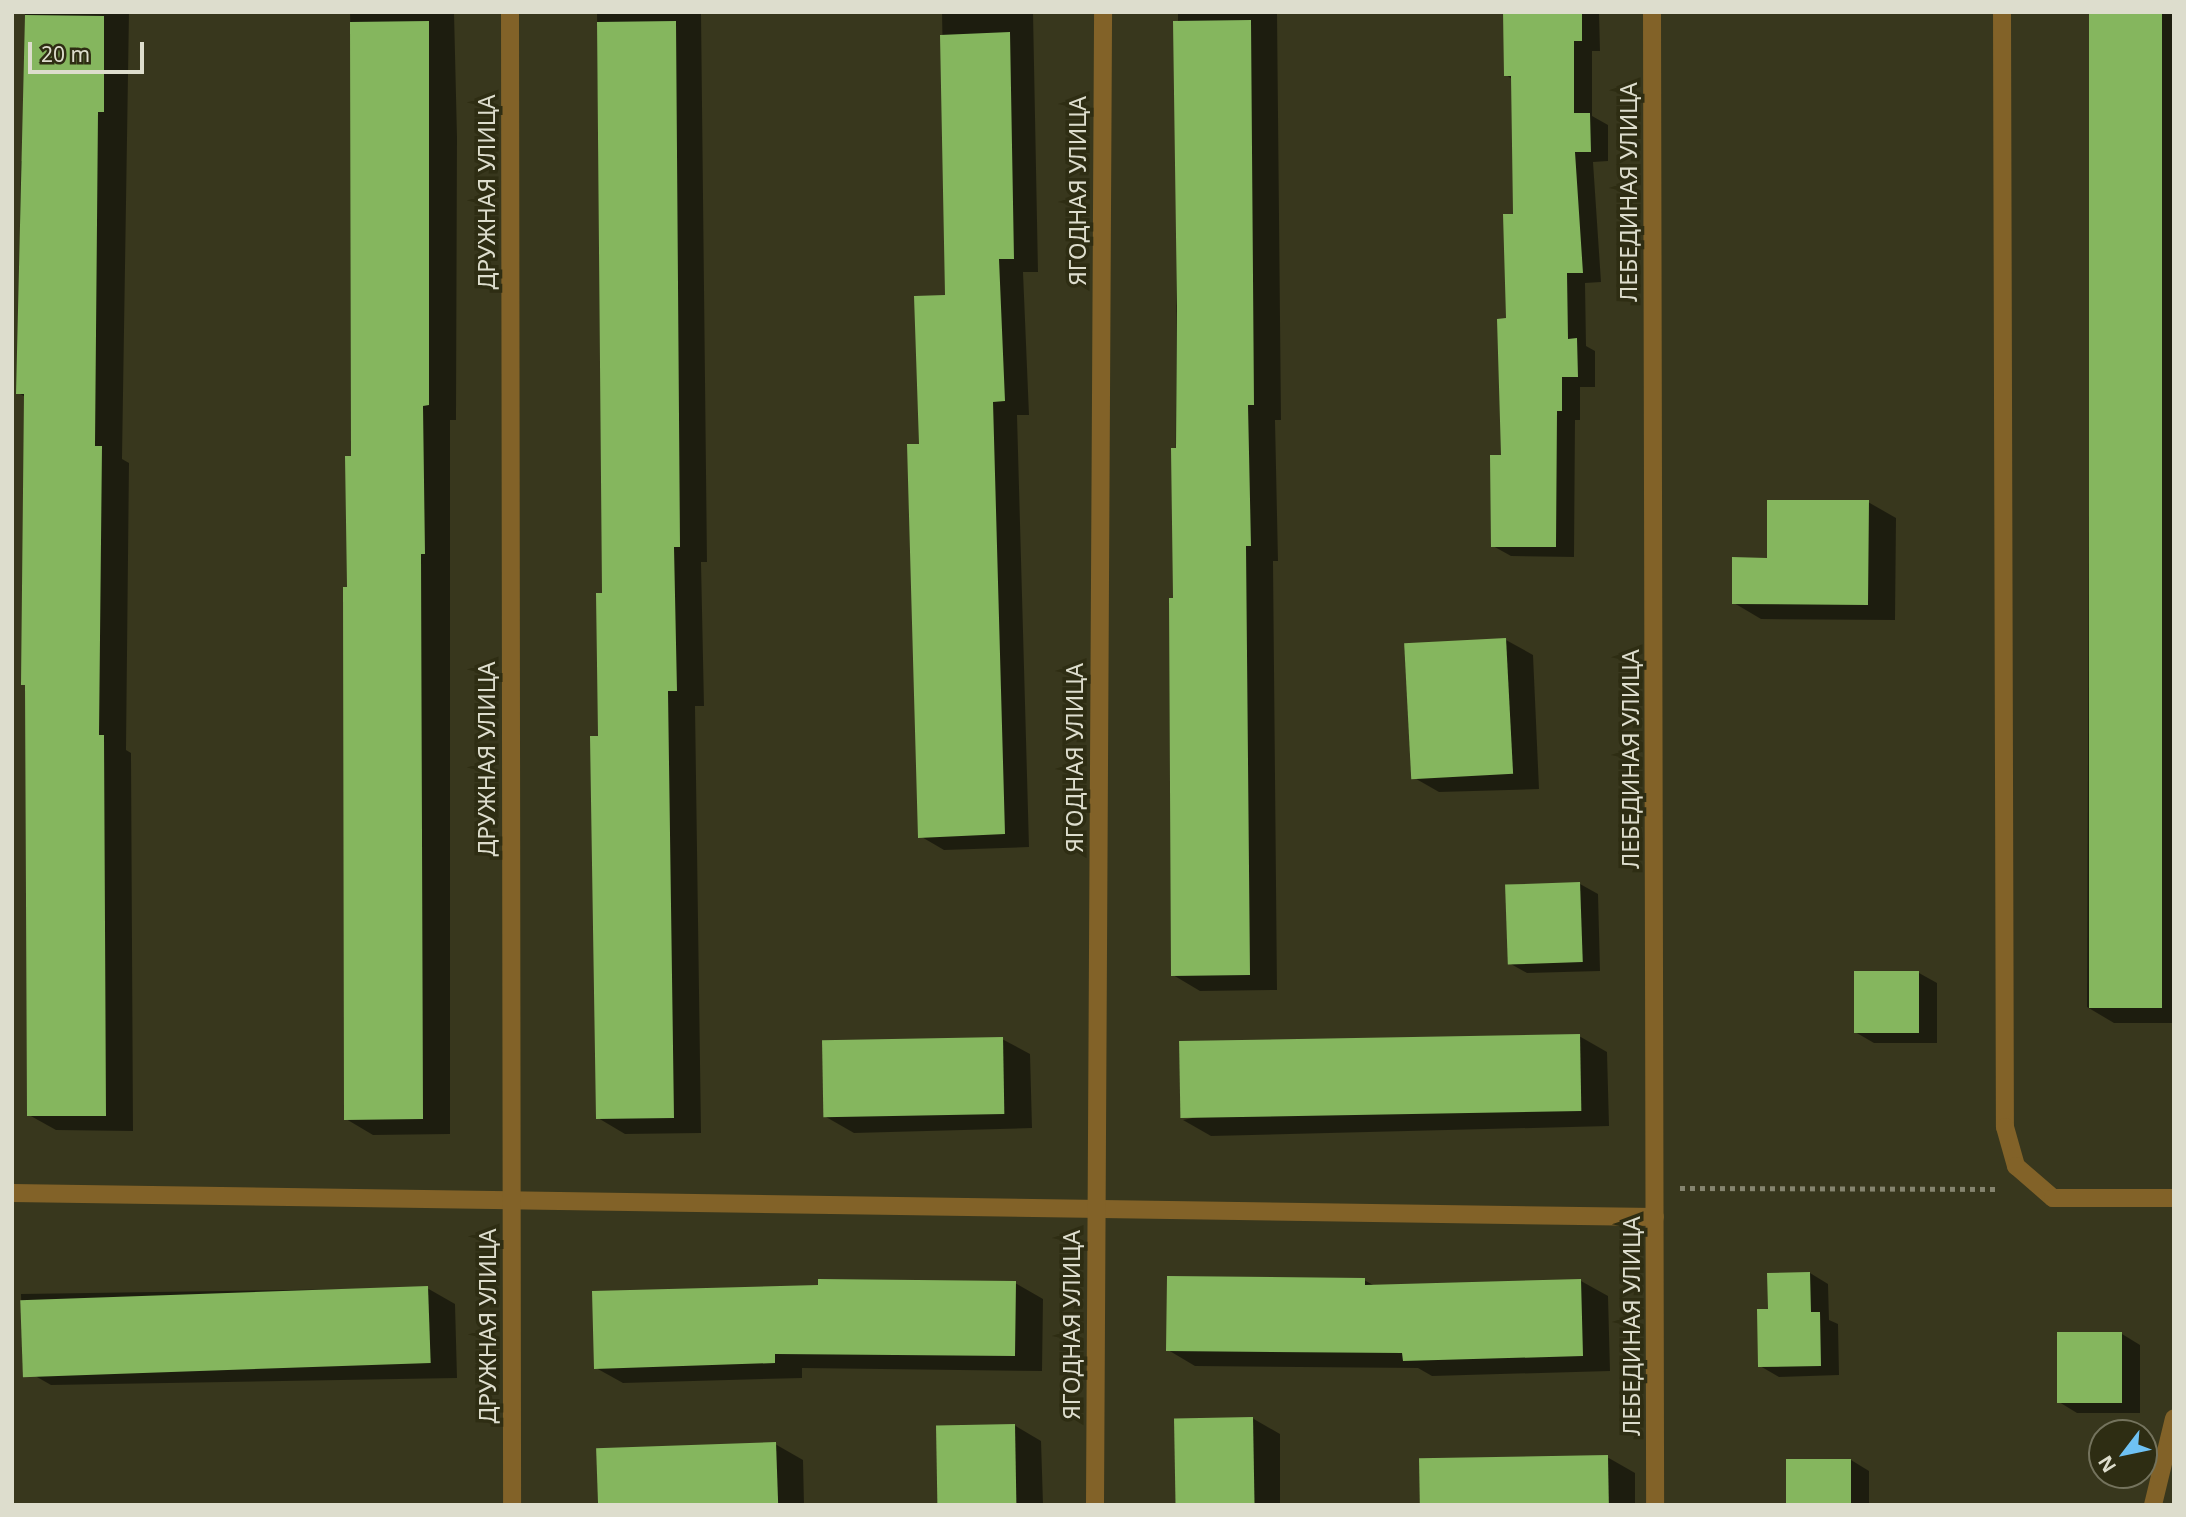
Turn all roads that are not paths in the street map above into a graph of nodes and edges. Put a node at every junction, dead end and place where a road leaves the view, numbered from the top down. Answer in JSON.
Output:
{"nodes":[{"id":1,"x":510,"y":12,"type":"edge"},
{"id":2,"x":1102,"y":12,"type":"edge"},
{"id":3,"x":1652,"y":12,"type":"edge"},
{"id":4,"x":2002,"y":12,"type":"edge"},
{"id":5,"x":12,"y":1193,"type":"edge"},
{"id":6,"x":2174,"y":1198,"type":"edge"},
{"id":7,"x":511,"y":1200,"type":"junction"},
{"id":8,"x":1096,"y":1209,"type":"junction"},
{"id":9,"x":1655,"y":1217,"type":"junction"},
{"id":10,"x":2174,"y":1418,"type":"edge"},
{"id":11,"x":512,"y":1505,"type":"edge"},
{"id":12,"x":1095,"y":1505,"type":"edge"},
{"id":13,"x":1656,"y":1505,"type":"edge"},
{"id":14,"x":2153,"y":1505,"type":"edge"}],
"edges":[{"from":1,"to":7,"type":"street","name":"ДРУЖНАЯ УЛИЦА"},
{"from":2,"to":8,"type":"street","name":"ЯГОДНАЯ УЛИЦА"},
{"from":3,"to":9,"type":"street","name":"ЛЕБЕДИНАЯ УЛИЦА"},
{"from":4,"to":6,"type":"street"},
{"from":5,"to":7,"type":"street"},
{"from":7,"to":8,"type":"street"},
{"from":7,"to":11,"type":"street","name":"ДРУЖНАЯ УЛИЦА"},
{"from":8,"to":9,"type":"street"},
{"from":8,"to":12,"type":"street","name":"ЯГОДНАЯ УЛИЦА"},
{"from":9,"to":13,"type":"street","name":"ЛЕБЕДИНАЯ УЛИЦА"},
{"from":10,"to":14,"type":"street"}]}
